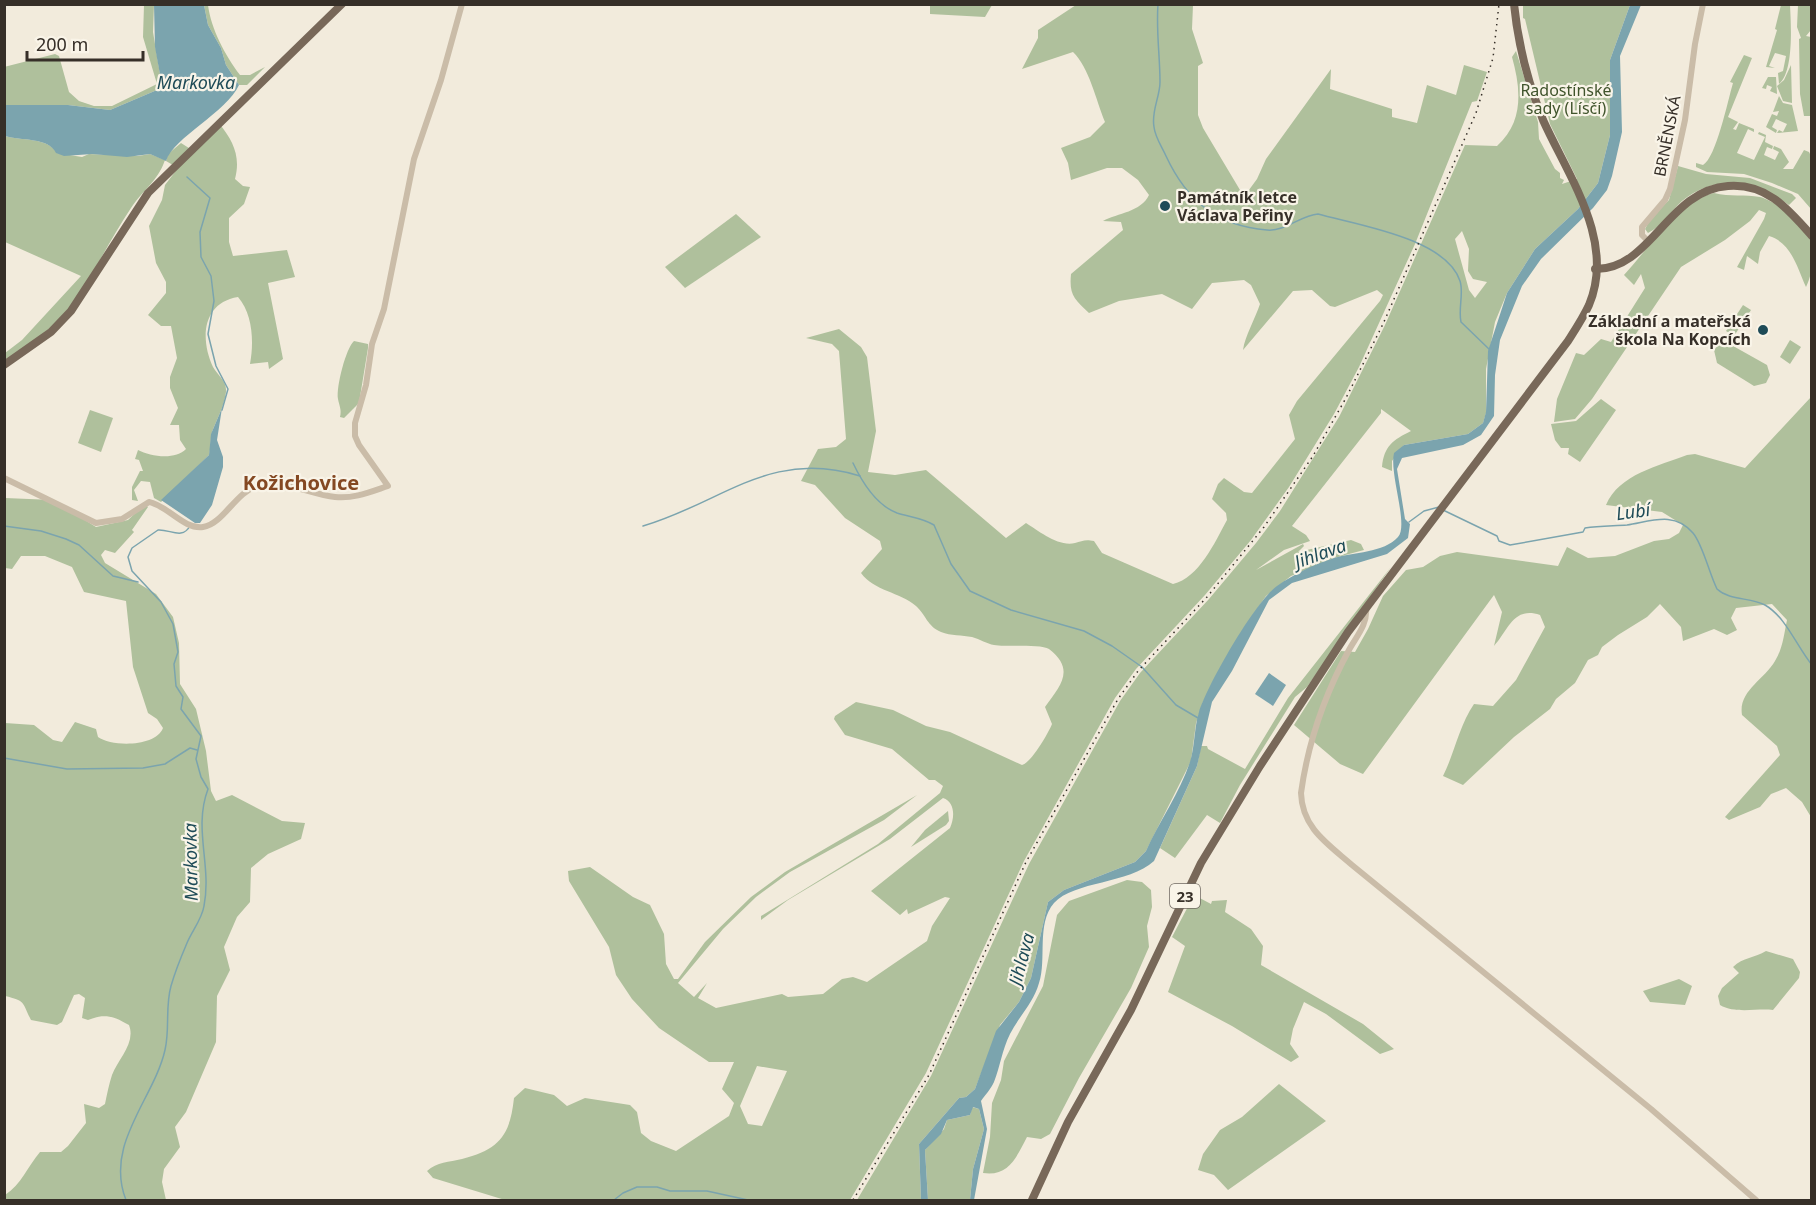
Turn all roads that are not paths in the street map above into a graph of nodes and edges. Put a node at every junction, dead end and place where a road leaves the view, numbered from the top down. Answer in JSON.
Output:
{"nodes":[{"id":1,"x":342,"y":4,"type":"edge"},
{"id":2,"x":462,"y":4,"type":"edge"},
{"id":3,"x":1514,"y":4,"type":"edge"},
{"id":4,"x":1703,"y":4,"type":"edge"},
{"id":5,"x":1812,"y":236,"type":"edge"},
{"id":6,"x":1648,"y":241,"type":"junction"},
{"id":7,"x":1598,"y":269,"type":"junction"},
{"id":8,"x":4,"y":365,"type":"edge"},
{"id":9,"x":4,"y":478,"type":"edge"},
{"id":10,"x":1366,"y":608,"type":"junction"},
{"id":11,"x":1032,"y":1200,"type":"edge"},
{"id":12,"x":1756,"y":1200,"type":"edge"}],
"edges":[{"from":1,"to":8,"type":"main road"},
{"from":2,"to":9,"type":"street"},
{"from":3,"to":7,"type":"main road"},
{"from":4,"to":6,"type":"street","name":"BRNĚNSKÁ"},
{"from":5,"to":6,"type":"main road"},
{"from":6,"to":7,"type":"main road"},
{"from":7,"to":10,"type":"main road","number":"23"},
{"from":10,"to":11,"type":"main road","number":"23"},
{"from":10,"to":12,"type":"street"}]}
